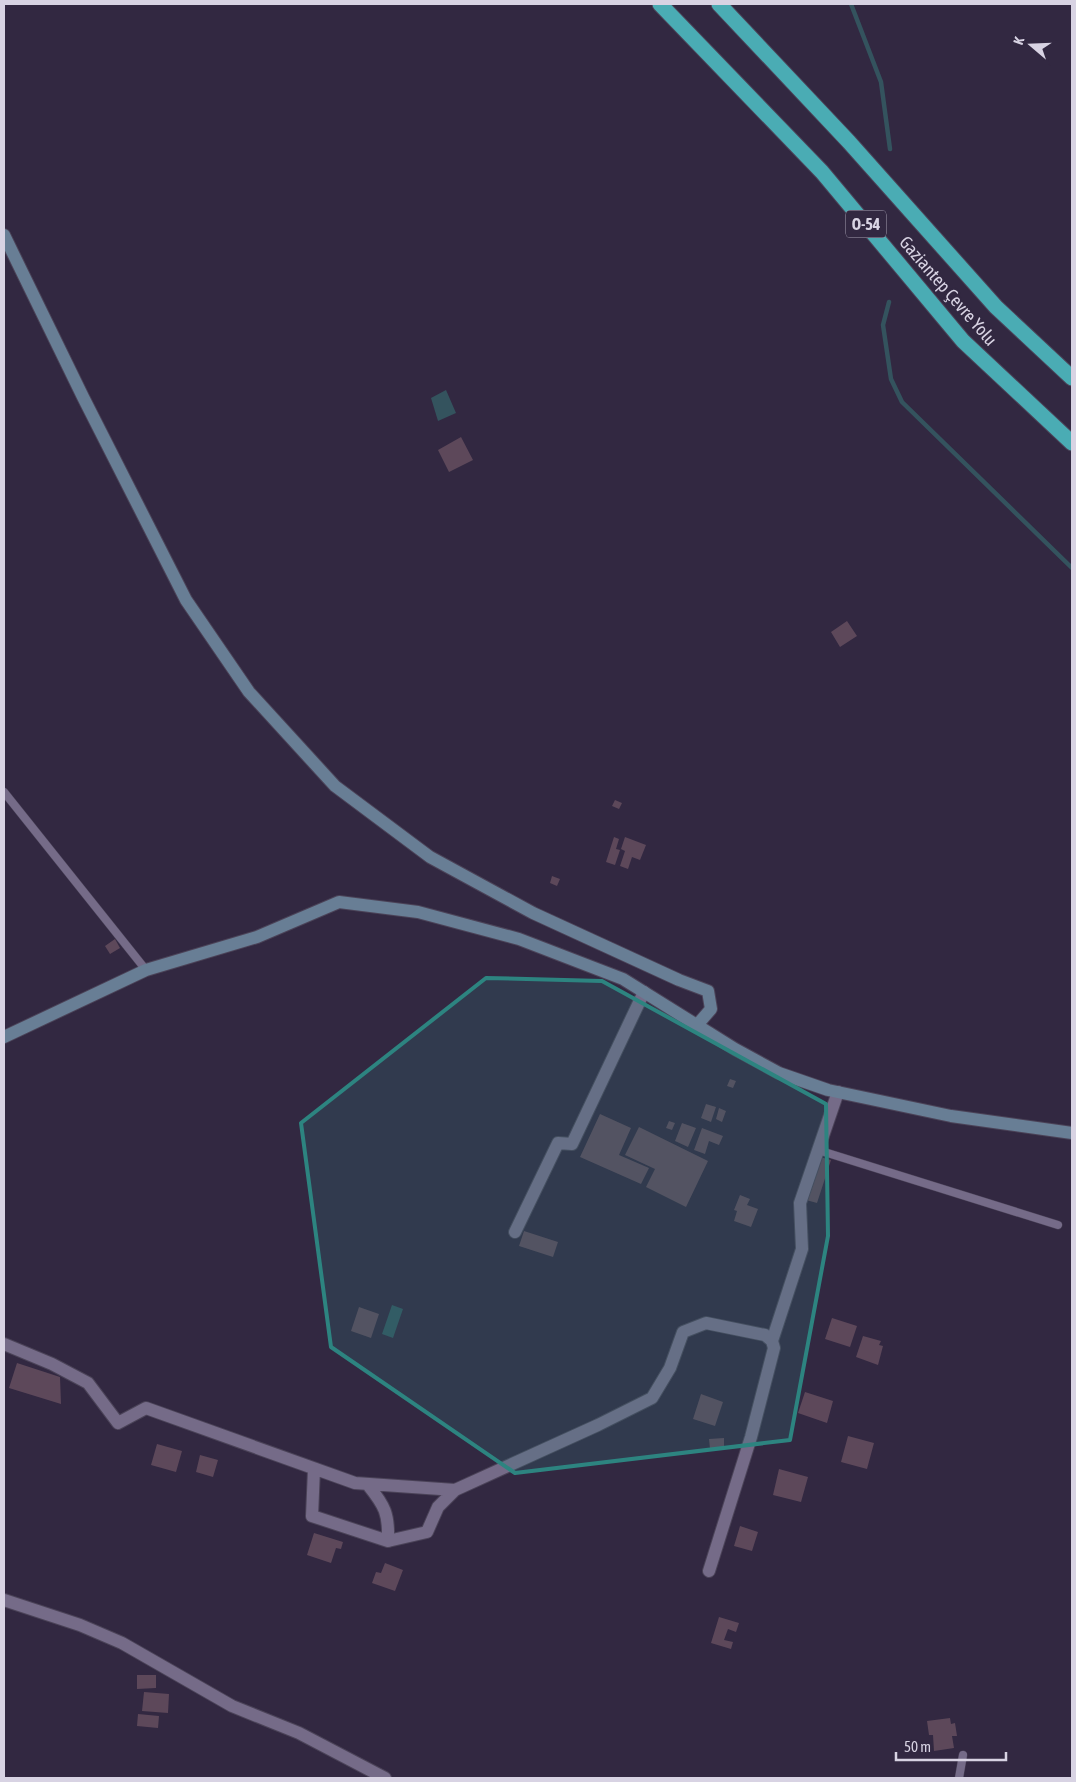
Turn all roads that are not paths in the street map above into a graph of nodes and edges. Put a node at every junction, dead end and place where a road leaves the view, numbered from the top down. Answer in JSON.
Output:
{"nodes":[{"id":1,"x":660,"y":4,"type":"edge"},
{"id":2,"x":719,"y":4,"type":"edge"},
{"id":3,"x":4,"y":235,"type":"edge"},
{"id":4,"x":1072,"y":378,"type":"edge"},
{"id":5,"x":1072,"y":443,"type":"edge"},
{"id":6,"x":4,"y":792,"type":"edge"},
{"id":7,"x":146,"y":970,"type":"junction"},
{"id":8,"x":644,"y":992,"type":"junction"},
{"id":9,"x":698,"y":1024,"type":"junction"},
{"id":10,"x":4,"y":1037,"type":"edge"},
{"id":11,"x":838,"y":1092,"type":"junction"},
{"id":12,"x":1072,"y":1133,"type":"edge"},
{"id":13,"x":818,"y":1150,"type":"junction"},
{"id":14,"x":1058,"y":1225,"type":"dead end"},
{"id":15,"x":515,"y":1232,"type":"dead end"},
{"id":16,"x":772,"y":1341,"type":"junction"},
{"id":17,"x":4,"y":1344,"type":"edge"},
{"id":18,"x":314,"y":1469,"type":"junction"},
{"id":19,"x":368,"y":1484,"type":"junction"},
{"id":20,"x":455,"y":1490,"type":"junction"},
{"id":21,"x":388,"y":1541,"type":"junction"},
{"id":22,"x":709,"y":1571,"type":"dead end"},
{"id":23,"x":4,"y":1600,"type":"edge"},
{"id":24,"x":963,"y":1755,"type":"dead end"},
{"id":25,"x":385,"y":1778,"type":"edge"},
{"id":26,"x":959,"y":1778,"type":"edge"}],
"edges":[{"from":1,"to":5,"type":"highway","name":"Gaziantep Çevre Yolu","number":"O-54"},
{"from":2,"to":4,"type":"highway","name":"Gaziantep Çevre Yolu","number":"O-54"},
{"from":3,"to":9,"type":"street"},
{"from":6,"to":7,"type":"lane"},
{"from":7,"to":8,"type":"street"},
{"from":7,"to":10,"type":"street"},
{"from":8,"to":9,"type":"street"},
{"from":8,"to":15,"type":"street"},
{"from":9,"to":11,"type":"street"},
{"from":11,"to":12,"type":"street"},
{"from":11,"to":13,"type":"street"},
{"from":13,"to":14,"type":"lane"},
{"from":13,"to":16,"type":"street"},
{"from":16,"to":20,"type":"street"},
{"from":16,"to":22,"type":"street"},
{"from":17,"to":18,"type":"street"},
{"from":18,"to":19,"type":"street"},
{"from":18,"to":21,"type":"street"},
{"from":19,"to":20,"type":"street"},
{"from":19,"to":21,"type":"street"},
{"from":20,"to":21,"type":"street"},
{"from":23,"to":25,"type":"street"},
{"from":24,"to":26,"type":"lane"}]}
